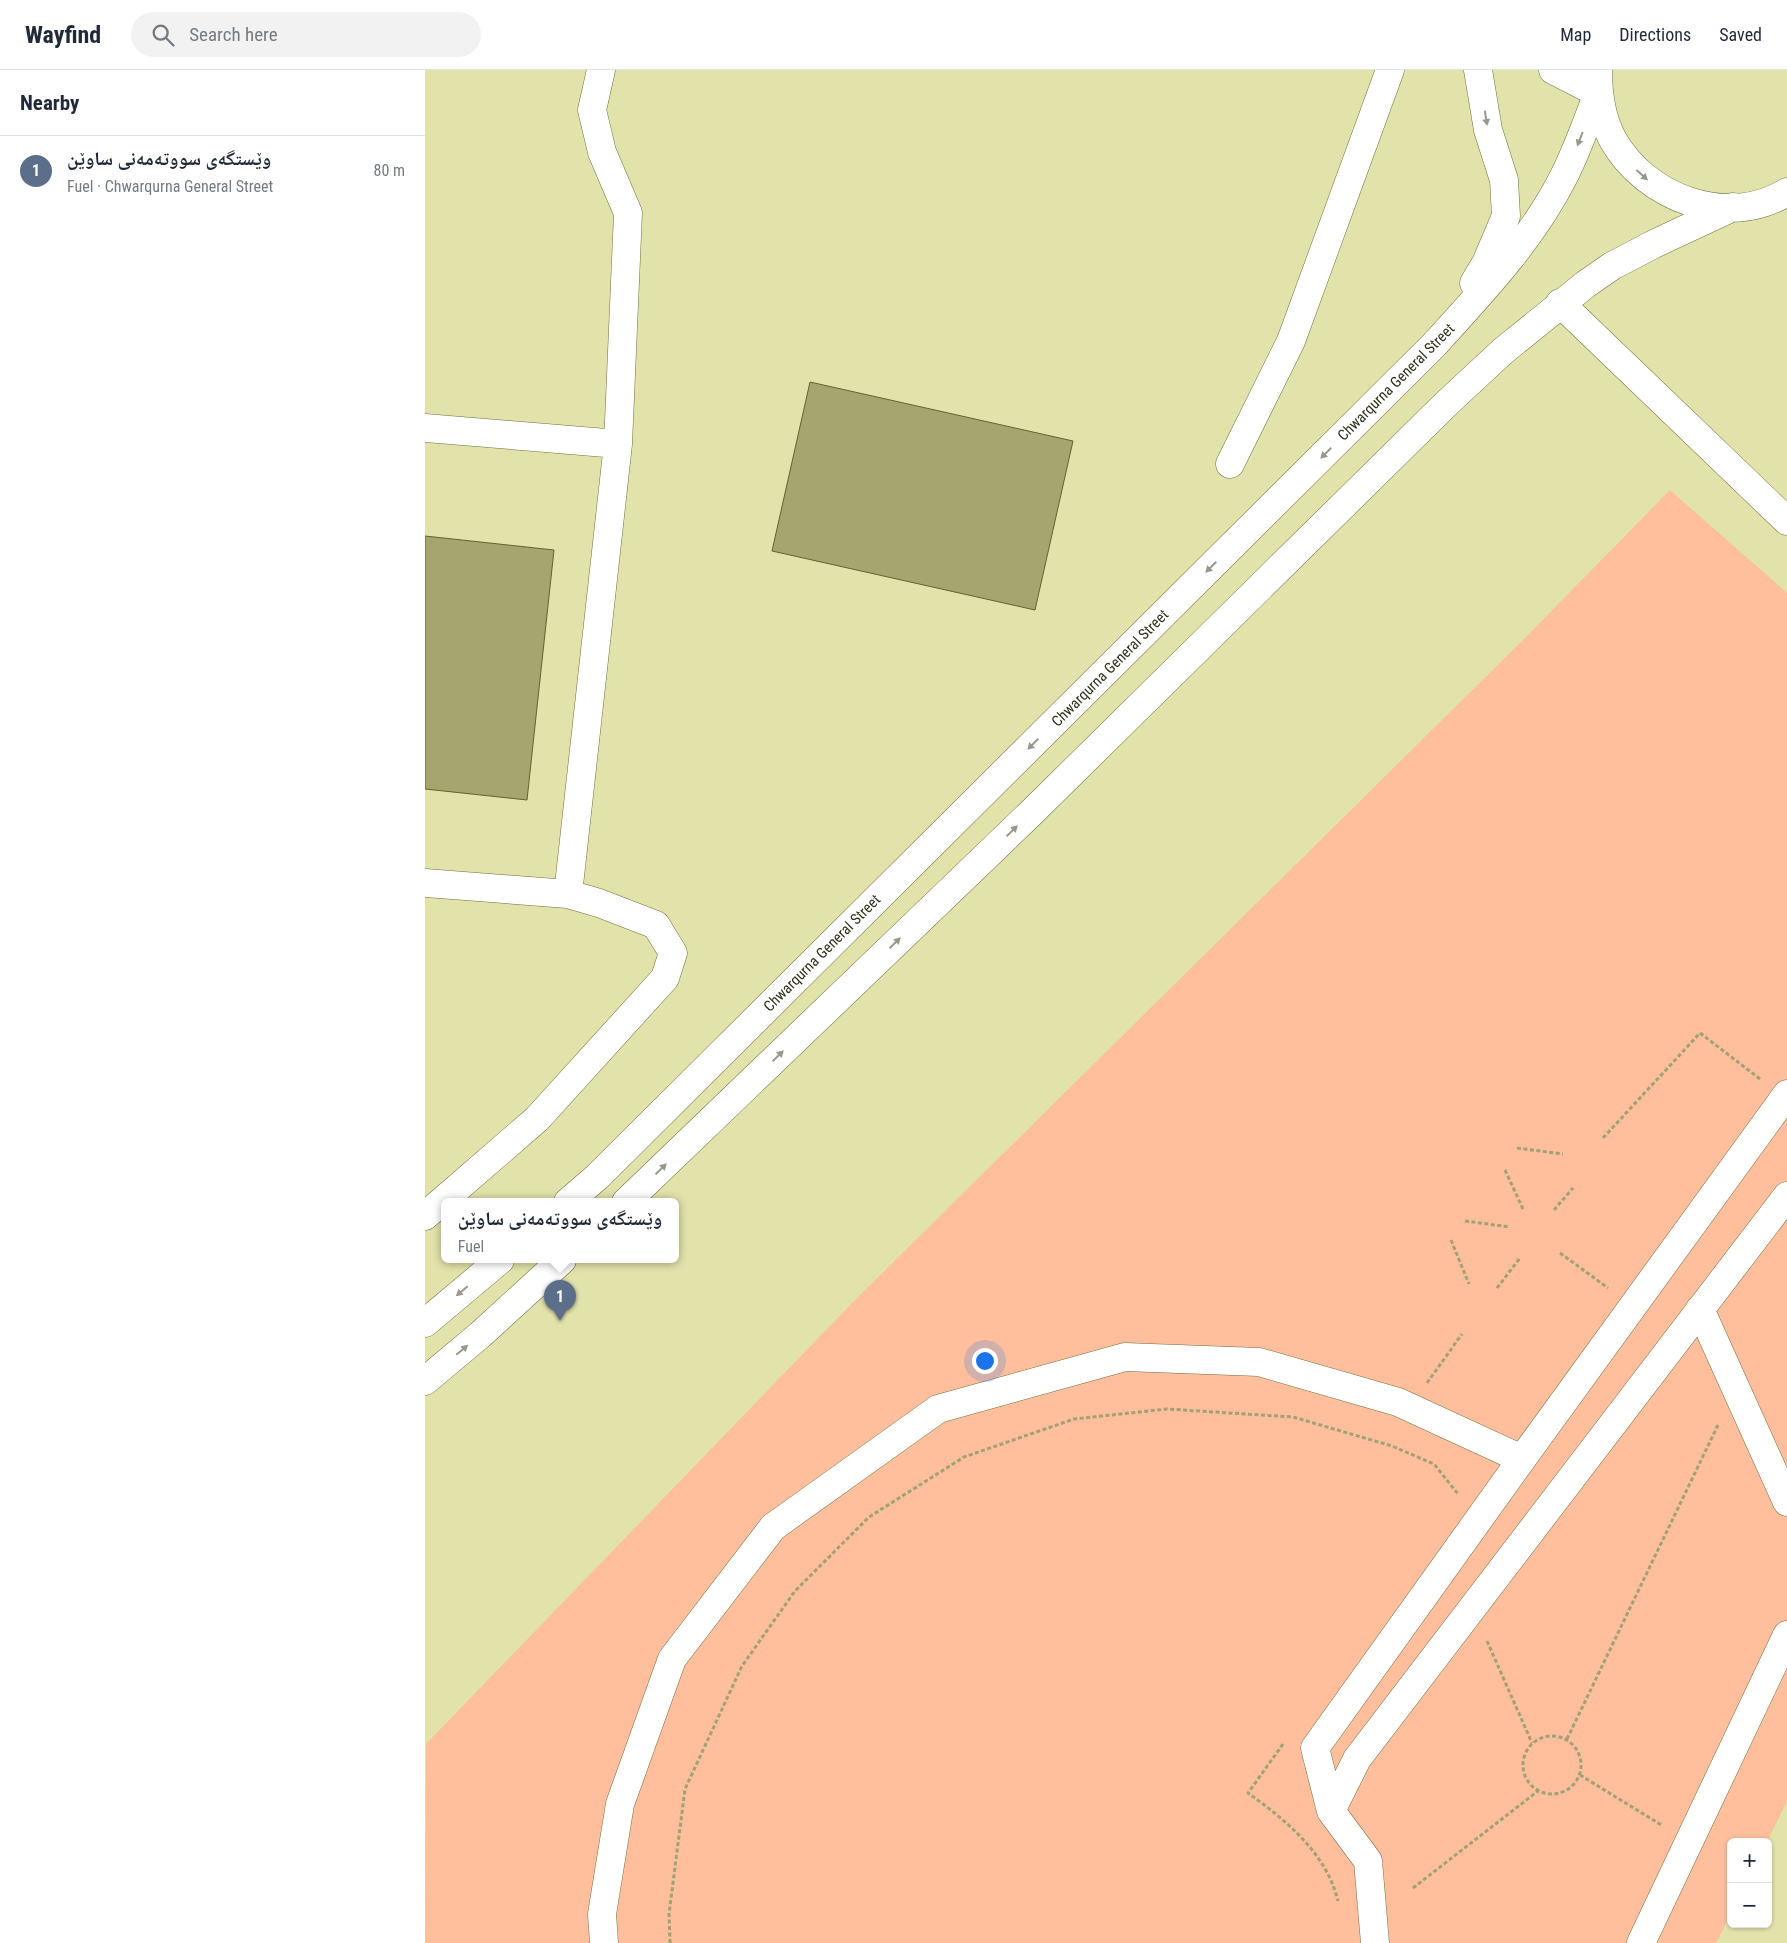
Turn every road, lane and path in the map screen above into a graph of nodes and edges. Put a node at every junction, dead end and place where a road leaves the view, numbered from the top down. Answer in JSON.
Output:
{"nodes":[{"id":1,"x":601,"y":70,"type":"edge"},
{"id":2,"x":1390,"y":70,"type":"edge"},
{"id":3,"x":1479,"y":70,"type":"edge"},
{"id":4,"x":1553,"y":70,"type":"edge"},
{"id":5,"x":1598,"y":82,"type":"edge"},
{"id":6,"x":1785,"y":193,"type":"edge"},
{"id":7,"x":1733,"y":207,"type":"junction"},
{"id":8,"x":1560,"y":303,"type":"junction"},
{"id":9,"x":1434,"y":345,"type":"junction"},
{"id":10,"x":425,"y":428,"type":"edge"},
{"id":11,"x":618,"y":444,"type":"junction"},
{"id":12,"x":1230,"y":464,"type":"dead end"},
{"id":13,"x":1787,"y":521,"type":"edge"},
{"id":14,"x":425,"y":884,"type":"edge"},
{"id":15,"x":568,"y":894,"type":"junction"},
{"id":16,"x":1786,"y":1096,"type":"edge"},
{"id":17,"x":1603,"y":1138,"type":"dead end"},
{"id":18,"x":1517,"y":1148,"type":"dead end"},
{"id":19,"x":1563,"y":1154,"type":"dead end"},
{"id":20,"x":1505,"y":1170,"type":"dead end"},
{"id":21,"x":1573,"y":1188,"type":"dead end"},
{"id":22,"x":1787,"y":1196,"type":"edge"},
{"id":23,"x":446,"y":1198,"type":"edge"},
{"id":24,"x":573,"y":1198,"type":"edge"},
{"id":25,"x":629,"y":1198,"type":"edge"},
{"id":26,"x":441,"y":1202,"type":"edge"},
{"id":27,"x":1523,"y":1209,"type":"dead end"},
{"id":28,"x":1554,"y":1210,"type":"dead end"},
{"id":29,"x":425,"y":1216,"type":"edge"},
{"id":30,"x":1465,"y":1222,"type":"dead end"},
{"id":31,"x":1510,"y":1227,"type":"dead end"},
{"id":32,"x":1451,"y":1240,"type":"dead end"},
{"id":33,"x":1560,"y":1253,"type":"dead end"},
{"id":34,"x":1521,"y":1258,"type":"dead end"},
{"id":35,"x":495,"y":1263,"type":"edge"},
{"id":36,"x":559,"y":1263,"type":"edge"},
{"id":37,"x":1469,"y":1284,"type":"dead end"},
{"id":38,"x":1497,"y":1288,"type":"dead end"},
{"id":39,"x":1613,"y":1292,"type":"dead end"},
{"id":40,"x":1701,"y":1309,"type":"junction"},
{"id":41,"x":425,"y":1323,"type":"edge"},
{"id":42,"x":1462,"y":1334,"type":"dead end"},
{"id":43,"x":425,"y":1381,"type":"edge"},
{"id":44,"x":1736,"y":1389,"type":"junction"},
{"id":45,"x":1410,"y":1407,"type":"junction"},
{"id":46,"x":1522,"y":1459,"type":"junction"},
{"id":47,"x":1461,"y":1499,"type":"dead end"},
{"id":48,"x":1787,"y":1502,"type":"edge"},
{"id":49,"x":1473,"y":1608,"type":"junction"},
{"id":50,"x":1787,"y":1635,"type":"edge"},
{"id":51,"x":1567,"y":1739,"type":"junction"},
{"id":52,"x":1532,"y":1743,"type":"junction"},
{"id":53,"x":1580,"y":1774,"type":"junction"},
{"id":54,"x":1538,"y":1791,"type":"junction"},
{"id":55,"x":1331,"y":1811,"type":"junction"},
{"id":56,"x":1689,"y":1842,"type":"junction"},
{"id":57,"x":1413,"y":1888,"type":"dead end"},
{"id":58,"x":604,"y":1943,"type":"edge"},
{"id":59,"x":670,"y":1943,"type":"edge"},
{"id":60,"x":1375,"y":1943,"type":"edge"},
{"id":61,"x":1641,"y":1943,"type":"edge"}],
"edges":[{"from":1,"to":11,"type":"main road"},
{"from":2,"to":12,"type":"main road"},
{"from":3,"to":9,"type":"main road","one_way":true},
{"from":4,"to":5,"type":"main road"},
{"from":5,"to":7,"type":"main road","one_way":true},
{"from":5,"to":9,"type":"main road","name":"Chwarqurna General Street","one_way":true},
{"from":6,"to":7,"type":"main road"},
{"from":7,"to":8,"type":"main road"},
{"from":8,"to":13,"type":"main road"},
{"from":25,"to":8,"type":"main road","one_way":true},
{"from":9,"to":24,"type":"main road","name":"Chwarqurna General Street","one_way":true},
{"from":10,"to":11,"type":"main road"},
{"from":11,"to":15,"type":"main road"},
{"from":14,"to":15,"type":"main road"},
{"from":15,"to":23,"type":"main road"},
{"from":16,"to":17,"type":"path"},
{"from":16,"to":46,"type":"main road"},
{"from":18,"to":19,"type":"path"},
{"from":20,"to":27,"type":"path"},
{"from":21,"to":28,"type":"path"},
{"from":22,"to":40,"type":"main road"},
{"from":26,"to":29,"type":"main road"},
{"from":30,"to":31,"type":"path"},
{"from":32,"to":37,"type":"path"},
{"from":33,"to":39,"type":"path"},
{"from":34,"to":38,"type":"path"},
{"from":35,"to":41,"type":"main road","one_way":true},
{"from":43,"to":36,"type":"main road","one_way":true},
{"from":40,"to":44,"type":"main road"},
{"from":40,"to":49,"type":"main road"},
{"from":42,"to":45,"type":"path"},
{"from":44,"to":48,"type":"main road"},
{"from":44,"to":51,"type":"path"},
{"from":45,"to":46,"type":"main road"},
{"from":45,"to":58,"type":"main road"},
{"from":46,"to":55,"type":"main road"},
{"from":47,"to":59,"type":"path"},
{"from":49,"to":52,"type":"path"},
{"from":49,"to":55,"type":"main road"},
{"from":50,"to":56,"type":"main road"},
{"from":51,"to":52,"type":"path"},
{"from":51,"to":53,"type":"path"},
{"from":52,"to":54,"type":"path"},
{"from":53,"to":54,"type":"path"},
{"from":53,"to":56,"type":"path"},
{"from":54,"to":57,"type":"path"},
{"from":55,"to":60,"type":"main road"},
{"from":56,"to":61,"type":"main road"}]}
